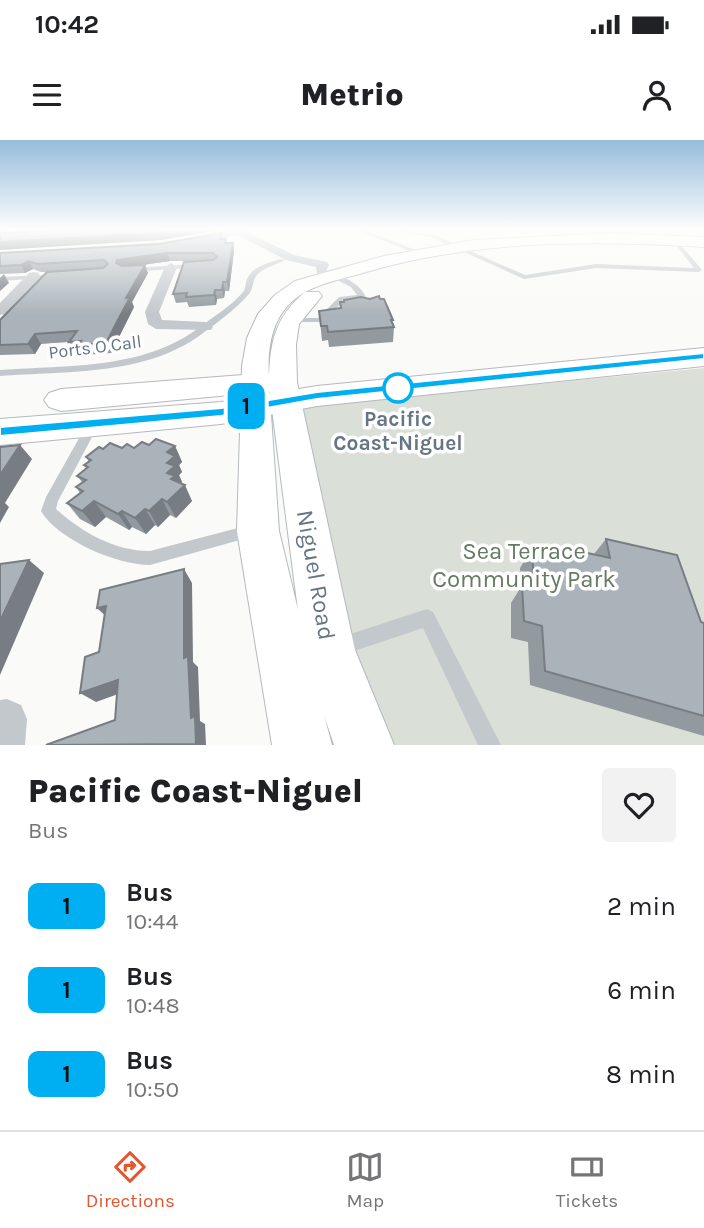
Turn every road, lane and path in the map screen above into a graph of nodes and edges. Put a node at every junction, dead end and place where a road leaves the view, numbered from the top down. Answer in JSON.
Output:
{"nodes":[{"id":1,"x":396,"y":258,"type":"edge"},
{"id":2,"x":485,"y":258,"type":"edge"},
{"id":3,"x":690,"y":258,"type":"edge"},
{"id":4,"x":285,"y":259,"type":"junction"},
{"id":5,"x":213,"y":265,"type":"edge"},
{"id":6,"x":171,"y":268,"type":"junction"},
{"id":7,"x":125,"y":270,"type":"edge"},
{"id":8,"x":327,"y":273,"type":"junction"},
{"id":9,"x":70,"y":274,"type":"edge"},
{"id":10,"x":34,"y":276,"type":"junction"},
{"id":11,"x":0,"y":279,"type":"edge"},
{"id":12,"x":363,"y":297,"type":"junction"},
{"id":13,"x":367,"y":308,"type":"edge"},
{"id":14,"x":0,"y":311,"type":"edge"},
{"id":15,"x":288,"y":320,"type":"junction"},
{"id":16,"x":205,"y":327,"type":"junction"},
{"id":17,"x":698,"y":346,"type":"edge"},
{"id":18,"x":0,"y":373,"type":"edge"},
{"id":19,"x":270,"y":393,"type":"junction"},
{"id":20,"x":0,"y":406,"type":"edge"},
{"id":21,"x":93,"y":424,"type":"junction"},
{"id":22,"x":0,"y":432,"type":"edge"},
{"id":23,"x":258,"y":528,"type":"junction"},
{"id":24,"x":329,"y":650,"type":"junction"},
{"id":25,"x":0,"y":720,"type":"edge"},
{"id":26,"x":5,"y":745,"type":"edge"},
{"id":27,"x":302,"y":745,"type":"edge"},
{"id":28,"x":364,"y":745,"type":"edge"},
{"id":29,"x":490,"y":745,"type":"edge"}],
"edges":[{"from":1,"to":8,"type":"street"},
{"from":2,"to":3,"type":"lane"},
{"from":4,"to":8,"type":"street"},
{"from":4,"to":8,"type":"street"},
{"from":4,"to":16,"type":"lane","name":"Ports O Call"},
{"from":5,"to":6,"type":"lane"},
{"from":6,"to":7,"type":"lane"},
{"from":6,"to":16,"type":"street"},
{"from":8,"to":12,"type":"lane"},
{"from":8,"to":15,"type":"street"},
{"from":8,"to":19,"type":"street"},
{"from":9,"to":10,"type":"lane"},
{"from":10,"to":11,"type":"lane"},
{"from":10,"to":14,"type":"street"},
{"from":12,"to":13,"type":"lane"},
{"from":12,"to":15,"type":"lane"},
{"from":15,"to":19,"type":"street"},
{"from":16,"to":18,"type":"lane","name":"Ports O Call"},
{"from":17,"to":19,"type":"highway"},
{"from":19,"to":20,"type":"highway"},
{"from":19,"to":21,"type":"highway"},
{"from":19,"to":23,"type":"street"},
{"from":19,"to":24,"type":"street","name":"Niguel Road"},
{"from":21,"to":22,"type":"highway"},
{"from":21,"to":23,"type":"lane"},
{"from":23,"to":27,"type":"street"},
{"from":24,"to":28,"type":"street","name":"Niguel Road"},
{"from":24,"to":29,"type":"lane"},
{"from":25,"to":26,"type":"street"}]}
